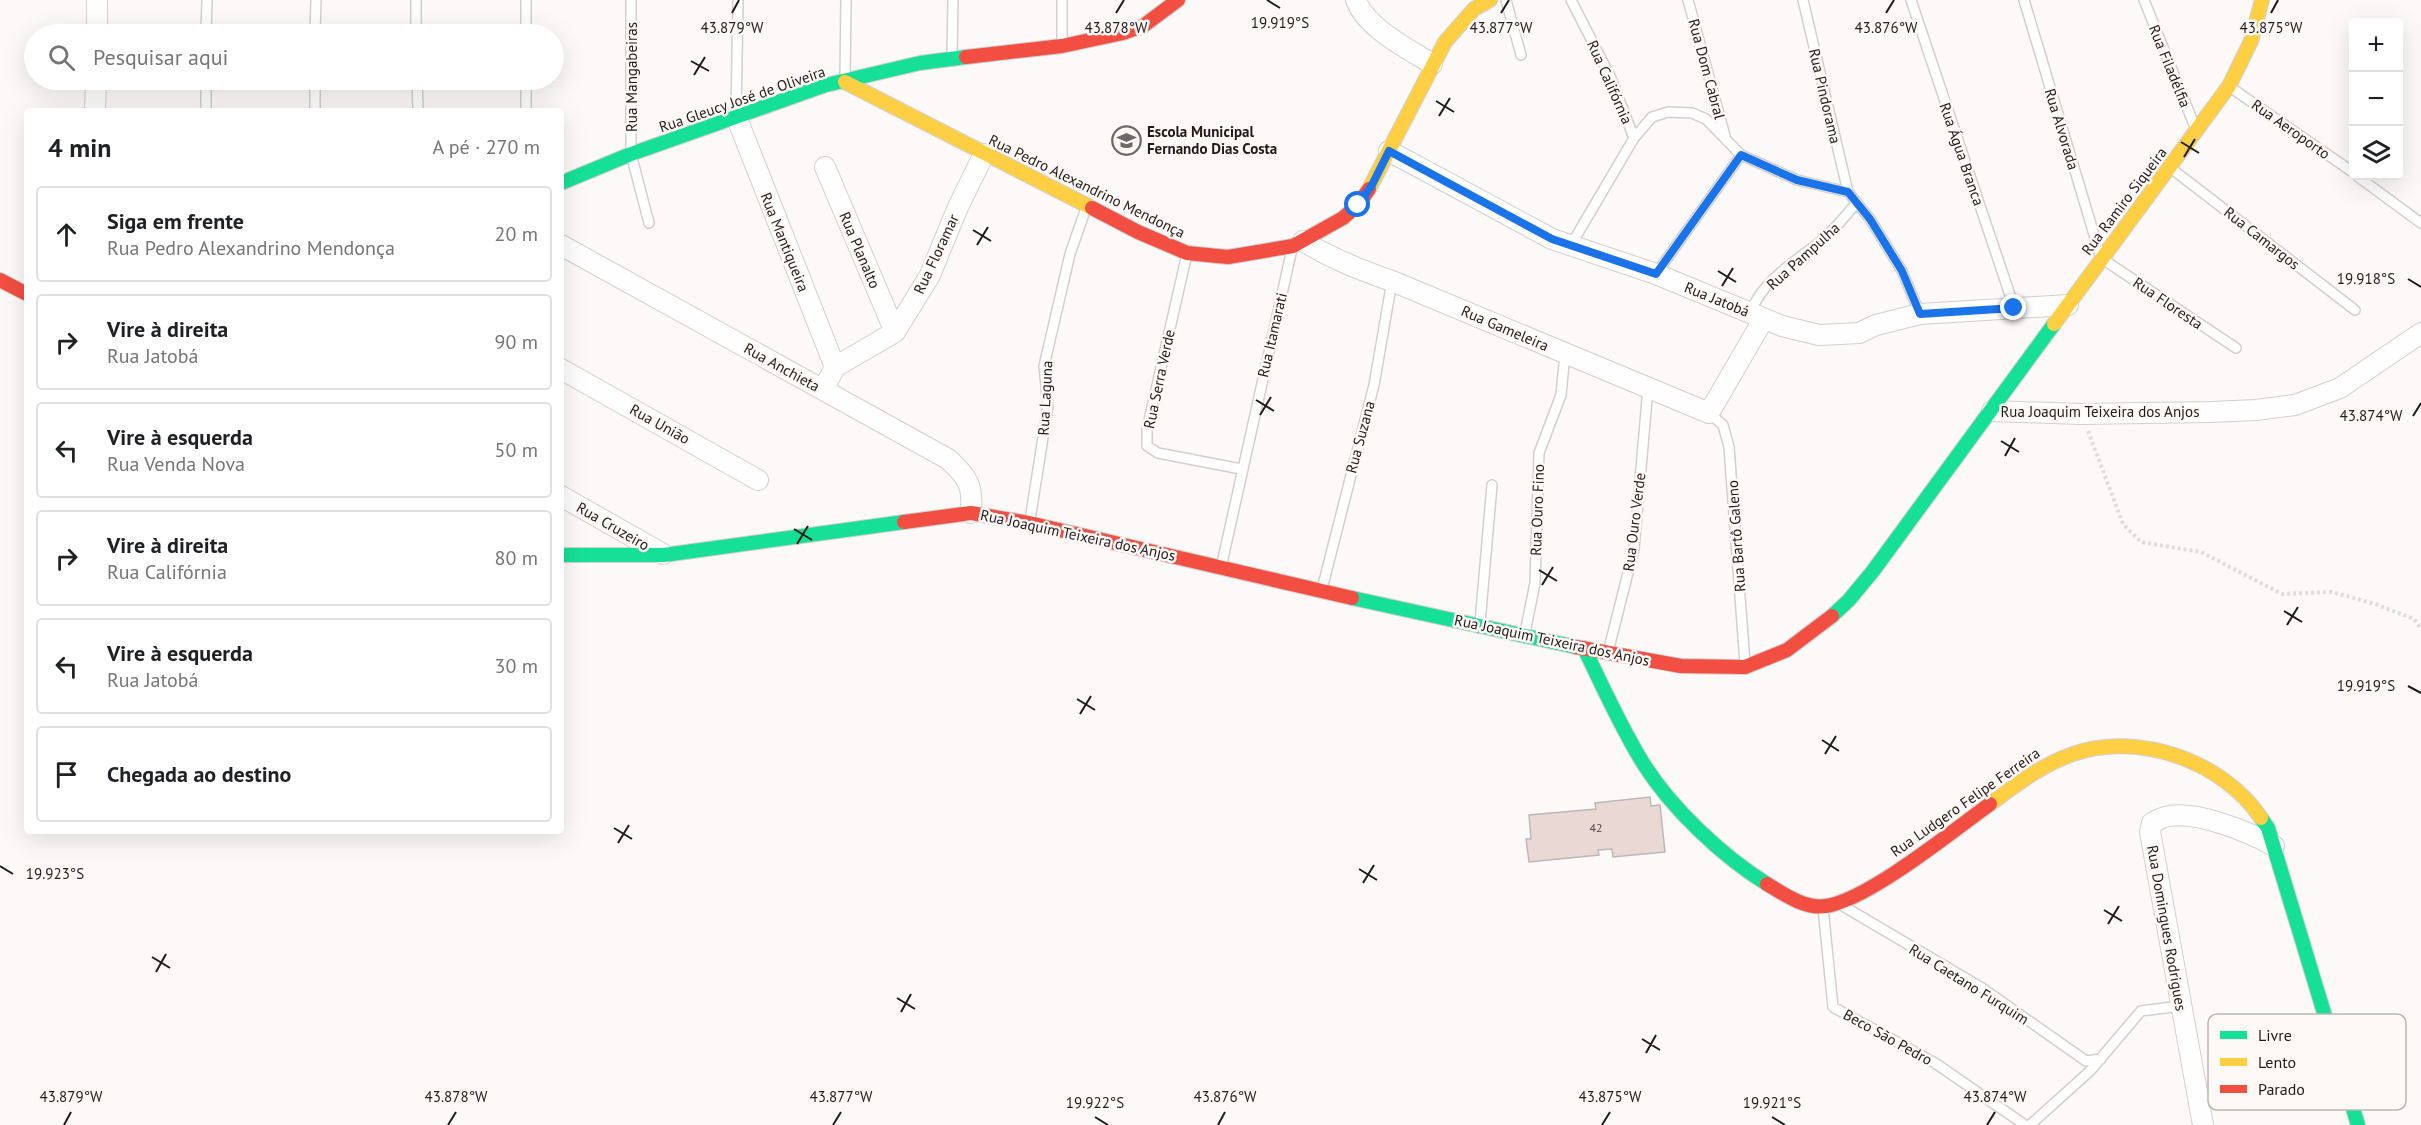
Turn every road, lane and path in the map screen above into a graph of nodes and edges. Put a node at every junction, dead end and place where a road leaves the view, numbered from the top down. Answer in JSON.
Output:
{"nodes":[{"id":1,"x":97,"y":0,"type":"edge"},
{"id":2,"x":207,"y":0,"type":"edge"},
{"id":3,"x":316,"y":0,"type":"edge"},
{"id":4,"x":416,"y":0,"type":"edge"},
{"id":5,"x":526,"y":0,"type":"edge"},
{"id":6,"x":631,"y":0,"type":"edge"},
{"id":7,"x":738,"y":0,"type":"edge"},
{"id":8,"x":846,"y":0,"type":"edge"},
{"id":9,"x":953,"y":0,"type":"edge"},
{"id":10,"x":1062,"y":0,"type":"edge"},
{"id":11,"x":1178,"y":0,"type":"edge"},
{"id":12,"x":1356,"y":0,"type":"edge"},
{"id":13,"x":1490,"y":0,"type":"edge"},
{"id":14,"x":1506,"y":0,"type":"edge"},
{"id":15,"x":1571,"y":0,"type":"edge"},
{"id":16,"x":1688,"y":0,"type":"edge"},
{"id":17,"x":1803,"y":0,"type":"edge"},
{"id":18,"x":1911,"y":0,"type":"edge"},
{"id":19,"x":2024,"y":0,"type":"edge"},
{"id":20,"x":2144,"y":0,"type":"edge"},
{"id":21,"x":2262,"y":0,"type":"edge"},
{"id":22,"x":1473,"y":4,"type":"edge"},
{"id":23,"x":1166,"y":6,"type":"edge"},
{"id":24,"x":97,"y":24,"type":"edge"},
{"id":25,"x":206,"y":24,"type":"edge"},
{"id":26,"x":315,"y":24,"type":"edge"},
{"id":27,"x":416,"y":24,"type":"edge"},
{"id":28,"x":526,"y":24,"type":"edge"},
{"id":29,"x":1062,"y":46,"type":"junction"},
{"id":30,"x":1521,"y":55,"type":"dead end"},
{"id":31,"x":952,"y":58,"type":"junction"},
{"id":32,"x":1432,"y":63,"type":"junction"},
{"id":33,"x":845,"y":82,"type":"junction"},
{"id":34,"x":2229,"y":86,"type":"junction"},
{"id":35,"x":96,"y":90,"type":"edge"},
{"id":36,"x":206,"y":90,"type":"edge"},
{"id":37,"x":315,"y":90,"type":"edge"},
{"id":38,"x":417,"y":90,"type":"edge"},
{"id":39,"x":526,"y":90,"type":"edge"},
{"id":40,"x":95,"y":108,"type":"edge"},
{"id":41,"x":206,"y":108,"type":"edge"},
{"id":42,"x":315,"y":108,"type":"edge"},
{"id":43,"x":418,"y":108,"type":"edge"},
{"id":44,"x":526,"y":108,"type":"edge"},
{"id":45,"x":736,"y":116,"type":"junction"},
{"id":46,"x":2197,"y":132,"type":"junction"},
{"id":47,"x":1634,"y":138,"type":"junction"},
{"id":48,"x":1725,"y":138,"type":"junction"},
{"id":49,"x":1389,"y":151,"type":"junction"},
{"id":50,"x":631,"y":154,"type":"junction"},
{"id":51,"x":984,"y":154,"type":"junction"},
{"id":52,"x":1741,"y":155,"type":"junction"},
{"id":53,"x":825,"y":167,"type":"dead end"},
{"id":54,"x":2169,"y":167,"type":"junction"},
{"id":55,"x":2349,"y":170,"type":"edge"},
{"id":56,"x":2363,"y":180,"type":"edge"},
{"id":57,"x":564,"y":182,"type":"edge"},
{"id":58,"x":1848,"y":192,"type":"junction"},
{"id":59,"x":1857,"y":202,"type":"junction"},
{"id":60,"x":1087,"y":206,"type":"junction"},
{"id":61,"x":649,"y":223,"type":"dead end"},
{"id":62,"x":2421,"y":223,"type":"edge"},
{"id":63,"x":1298,"y":243,"type":"junction"},
{"id":64,"x":1571,"y":245,"type":"junction"},
{"id":65,"x":564,"y":247,"type":"edge"},
{"id":66,"x":1187,"y":253,"type":"junction"},
{"id":67,"x":2101,"y":258,"type":"junction"},
{"id":68,"x":1656,"y":274,"type":"junction"},
{"id":69,"x":0,"y":280,"type":"edge"},
{"id":70,"x":1392,"y":281,"type":"junction"},
{"id":71,"x":24,"y":292,"type":"edge"},
{"id":72,"x":2068,"y":305,"type":"junction"},
{"id":73,"x":2014,"y":308,"type":"junction"},
{"id":74,"x":2355,"y":310,"type":"dead end"},
{"id":75,"x":1920,"y":314,"type":"junction"},
{"id":76,"x":1757,"y":316,"type":"junction"},
{"id":77,"x":894,"y":332,"type":"junction"},
{"id":78,"x":2421,"y":333,"type":"edge"},
{"id":79,"x":2236,"y":348,"type":"dead end"},
{"id":80,"x":1565,"y":353,"type":"junction"},
{"id":81,"x":835,"y":367,"type":"junction"},
{"id":82,"x":564,"y":371,"type":"edge"},
{"id":83,"x":1648,"y":388,"type":"junction"},
{"id":84,"x":823,"y":390,"type":"junction"},
{"id":85,"x":1992,"y":411,"type":"junction"},
{"id":86,"x":1709,"y":414,"type":"junction"},
{"id":87,"x":2081,"y":414,"type":"junction"},
{"id":88,"x":1241,"y":469,"type":"junction"},
{"id":89,"x":758,"y":480,"type":"dead end"},
{"id":90,"x":1492,"y":485,"type":"dead end"},
{"id":91,"x":564,"y":498,"type":"edge"},
{"id":92,"x":971,"y":513,"type":"junction"},
{"id":93,"x":1029,"y":523,"type":"junction"},
{"id":94,"x":564,"y":555,"type":"edge"},
{"id":95,"x":664,"y":555,"type":"junction"},
{"id":96,"x":1221,"y":566,"type":"junction"},
{"id":97,"x":1321,"y":591,"type":"junction"},
{"id":98,"x":1480,"y":625,"type":"junction"},
{"id":99,"x":2421,"y":629,"type":"edge"},
{"id":100,"x":1525,"y":634,"type":"junction"},
{"id":101,"x":1584,"y":648,"type":"junction"},
{"id":102,"x":1607,"y":654,"type":"junction"},
{"id":103,"x":1746,"y":667,"type":"junction"},
{"id":104,"x":2274,"y":846,"type":"junction"},
{"id":105,"x":1837,"y":903,"type":"junction"},
{"id":106,"x":1823,"y":907,"type":"junction"},
{"id":107,"x":2180,"y":1006,"type":"junction"},
{"id":108,"x":2323,"y":1014,"type":"edge"},
{"id":109,"x":2101,"y":1059,"type":"junction"},
{"id":110,"x":2353,"y":1110,"type":"edge"},
{"id":111,"x":2025,"y":1125,"type":"edge"},
{"id":112,"x":2030,"y":1125,"type":"edge"},
{"id":113,"x":2203,"y":1125,"type":"edge"},
{"id":114,"x":2358,"y":1125,"type":"edge"}],
"edges":[{"from":1,"to":24,"type":"street"},
{"from":2,"to":25,"type":"lane"},
{"from":3,"to":26,"type":"lane"},
{"from":4,"to":27,"type":"lane"},
{"from":5,"to":28,"type":"lane"},
{"from":6,"to":50,"type":"lane","name":"Rua Mangabeiras"},
{"from":7,"to":45,"type":"lane"},
{"from":8,"to":33,"type":"lane"},
{"from":9,"to":31,"type":"lane"},
{"from":10,"to":29,"type":"lane"},
{"from":11,"to":23,"type":"street","name":"Rua Gleucy José de Oliveira"},
{"from":12,"to":32,"type":"street"},
{"from":13,"to":22,"type":"street","name":"Rua Pedro Alexandrino Mendonça"},
{"from":14,"to":30,"type":"lane"},
{"from":15,"to":47,"type":"lane","name":"Rua Califórnia"},
{"from":16,"to":48,"type":"lane","name":"Rua Dom Cabral"},
{"from":17,"to":58,"type":"lane","name":"Rua Pindorama"},
{"from":18,"to":73,"type":"lane","name":"Rua Água Branca"},
{"from":19,"to":67,"type":"lane","name":"Rua Alvorada"},
{"from":20,"to":46,"type":"lane","name":"Rua Filadélfia"},
{"from":21,"to":34,"type":"street","name":"Rua Ramiro Siqueira"},
{"from":22,"to":32,"type":"street","name":"Rua Pedro Alexandrino Mendonça"},
{"from":23,"to":29,"type":"street","name":"Rua Gleucy José de Oliveira"},
{"from":29,"to":31,"type":"street","name":"Rua Gleucy José de Oliveira"},
{"from":31,"to":33,"type":"street","name":"Rua Gleucy José de Oliveira"},
{"from":32,"to":49,"type":"street","name":"Rua Pedro Alexandrino Mendonça"},
{"from":33,"to":45,"type":"street","name":"Rua Gleucy José de Oliveira"},
{"from":33,"to":51,"type":"street","name":"Rua Pedro Alexandrino Mendonça"},
{"from":34,"to":46,"type":"street","name":"Rua Ramiro Siqueira"},
{"from":34,"to":55,"type":"lane","name":"Rua Aeroporto"},
{"from":35,"to":40,"type":"street"},
{"from":36,"to":41,"type":"lane"},
{"from":37,"to":42,"type":"lane"},
{"from":38,"to":43,"type":"lane"},
{"from":39,"to":44,"type":"lane"},
{"from":45,"to":50,"type":"street","name":"Rua Gleucy José de Oliveira"},
{"from":45,"to":81,"type":"street","name":"Rua Mantiqueira"},
{"from":46,"to":54,"type":"street","name":"Rua Ramiro Siqueira"},
{"from":47,"to":48,"type":"lane","name":"Rua Califórnia"},
{"from":47,"to":64,"type":"lane"},
{"from":48,"to":52,"type":"lane","name":"Rua Califórnia"},
{"from":49,"to":63,"type":"street","name":"Rua Pedro Alexandrino Mendonça"},
{"from":49,"to":64,"type":"street","name":"Rua Jatobá"},
{"from":50,"to":57,"type":"street","name":"Rua Gleucy José de Oliveira"},
{"from":50,"to":61,"type":"lane","name":"Rua Mangabeiras"},
{"from":51,"to":60,"type":"street","name":"Rua Pedro Alexandrino Mendonça"},
{"from":51,"to":77,"type":"street","name":"Rua Floramar"},
{"from":52,"to":58,"type":"lane","name":"Rua Califórnia"},
{"from":52,"to":68,"type":"lane"},
{"from":53,"to":77,"type":"street","name":"Rua Planalto"},
{"from":54,"to":67,"type":"street","name":"Rua Ramiro Siqueira"},
{"from":54,"to":74,"type":"lane","name":"Rua Camargos"},
{"from":56,"to":62,"type":"lane","name":"Rua Aeroporto"},
{"from":58,"to":59,"type":"lane"},
{"from":59,"to":75,"type":"lane"},
{"from":59,"to":76,"type":"lane","name":"Rua Pampulha"},
{"from":60,"to":66,"type":"street","name":"Rua Pedro Alexandrino Mendonça"},
{"from":60,"to":93,"type":"lane","name":"Rua Laguna"},
{"from":63,"to":66,"type":"street","name":"Rua Pedro Alexandrino Mendonça"},
{"from":63,"to":70,"type":"street","name":"Rua Gameleira"},
{"from":63,"to":88,"type":"lane","name":"Rua Itamarati"},
{"from":64,"to":68,"type":"street","name":"Rua Jatobá"},
{"from":65,"to":84,"type":"street","name":"Rua Anchieta"},
{"from":66,"to":88,"type":"lane","name":"Rua Serra Verde"},
{"from":67,"to":72,"type":"street","name":"Rua Ramiro Siqueira"},
{"from":67,"to":79,"type":"lane","name":"Rua Floresta"},
{"from":68,"to":76,"type":"street","name":"Rua Jatobá"},
{"from":69,"to":71,"type":"street"},
{"from":70,"to":80,"type":"street","name":"Rua Gameleira"},
{"from":70,"to":97,"type":"lane","name":"Rua Suzana"},
{"from":72,"to":73,"type":"street","name":"Rua Jatobá"},
{"from":72,"to":85,"type":"street","name":"Rua Ramiro Siqueira"},
{"from":73,"to":75,"type":"street","name":"Rua Jatobá"},
{"from":75,"to":76,"type":"street","name":"Rua Jatobá"},
{"from":76,"to":86,"type":"street"},
{"from":77,"to":81,"type":"street","name":"Rua Floramar"},
{"from":78,"to":87,"type":"street","name":"Rua Joaquim Teixeira dos Anjos"},
{"from":80,"to":83,"type":"street","name":"Rua Gameleira"},
{"from":80,"to":100,"type":"lane","name":"Rua Ouro Fino"},
{"from":81,"to":84,"type":"street"},
{"from":82,"to":89,"type":"street","name":"Rua União"},
{"from":83,"to":86,"type":"street","name":"Rua Gameleira"},
{"from":83,"to":102,"type":"lane","name":"Rua Ouro Verde"},
{"from":84,"to":92,"type":"street","name":"Rua Anchieta"},
{"from":85,"to":87,"type":"street","name":"Rua Joaquim Teixeira dos Anjos"},
{"from":85,"to":103,"type":"street","name":"Rua Joaquim Teixeira dos Anjos"},
{"from":86,"to":103,"type":"lane","name":"Rua Bartô Galeno"},
{"from":87,"to":99,"type":"path"},
{"from":88,"to":96,"type":"lane","name":"Rua Itamarati"},
{"from":90,"to":98,"type":"lane"},
{"from":91,"to":95,"type":"street","name":"Rua Cruzeiro"},
{"from":92,"to":93,"type":"street","name":"Rua Joaquim Teixeira dos Anjos"},
{"from":92,"to":95,"type":"street","name":"Rua Joaquim Teixeira dos Anjos"},
{"from":93,"to":96,"type":"street","name":"Rua Joaquim Teixeira dos Anjos"},
{"from":94,"to":95,"type":"street","name":"Rua Joaquim Teixeira dos Anjos"},
{"from":96,"to":97,"type":"street","name":"Rua Joaquim Teixeira dos Anjos"},
{"from":97,"to":98,"type":"street","name":"Rua Joaquim Teixeira dos Anjos"},
{"from":98,"to":100,"type":"street","name":"Rua Joaquim Teixeira dos Anjos"},
{"from":100,"to":101,"type":"street","name":"Rua Joaquim Teixeira dos Anjos"},
{"from":101,"to":102,"type":"street","name":"Rua Joaquim Teixeira dos Anjos"},
{"from":101,"to":106,"type":"street","name":"Rua Ludgero Felipe Ferreira"},
{"from":102,"to":103,"type":"street","name":"Rua Joaquim Teixeira dos Anjos"},
{"from":104,"to":105,"type":"street","name":"Rua Ludgero Felipe Ferreira"},
{"from":104,"to":107,"type":"street","name":"Rua Domingues Rodrigues"},
{"from":104,"to":108,"type":"street","name":"Rua Ludgero Felipe Ferreira"},
{"from":105,"to":106,"type":"street","name":"Rua Ludgero Felipe Ferreira"},
{"from":105,"to":109,"type":"lane","name":"Rua Caetano Furquim"},
{"from":106,"to":111,"type":"lane","name":"Beco São Pedro"},
{"from":107,"to":109,"type":"lane"},
{"from":107,"to":113,"type":"street","name":"Rua Domingues Rodrigues"},
{"from":109,"to":112,"type":"lane"},
{"from":110,"to":114,"type":"street","name":"Rua Ludgero Felipe Ferreira"}]}
